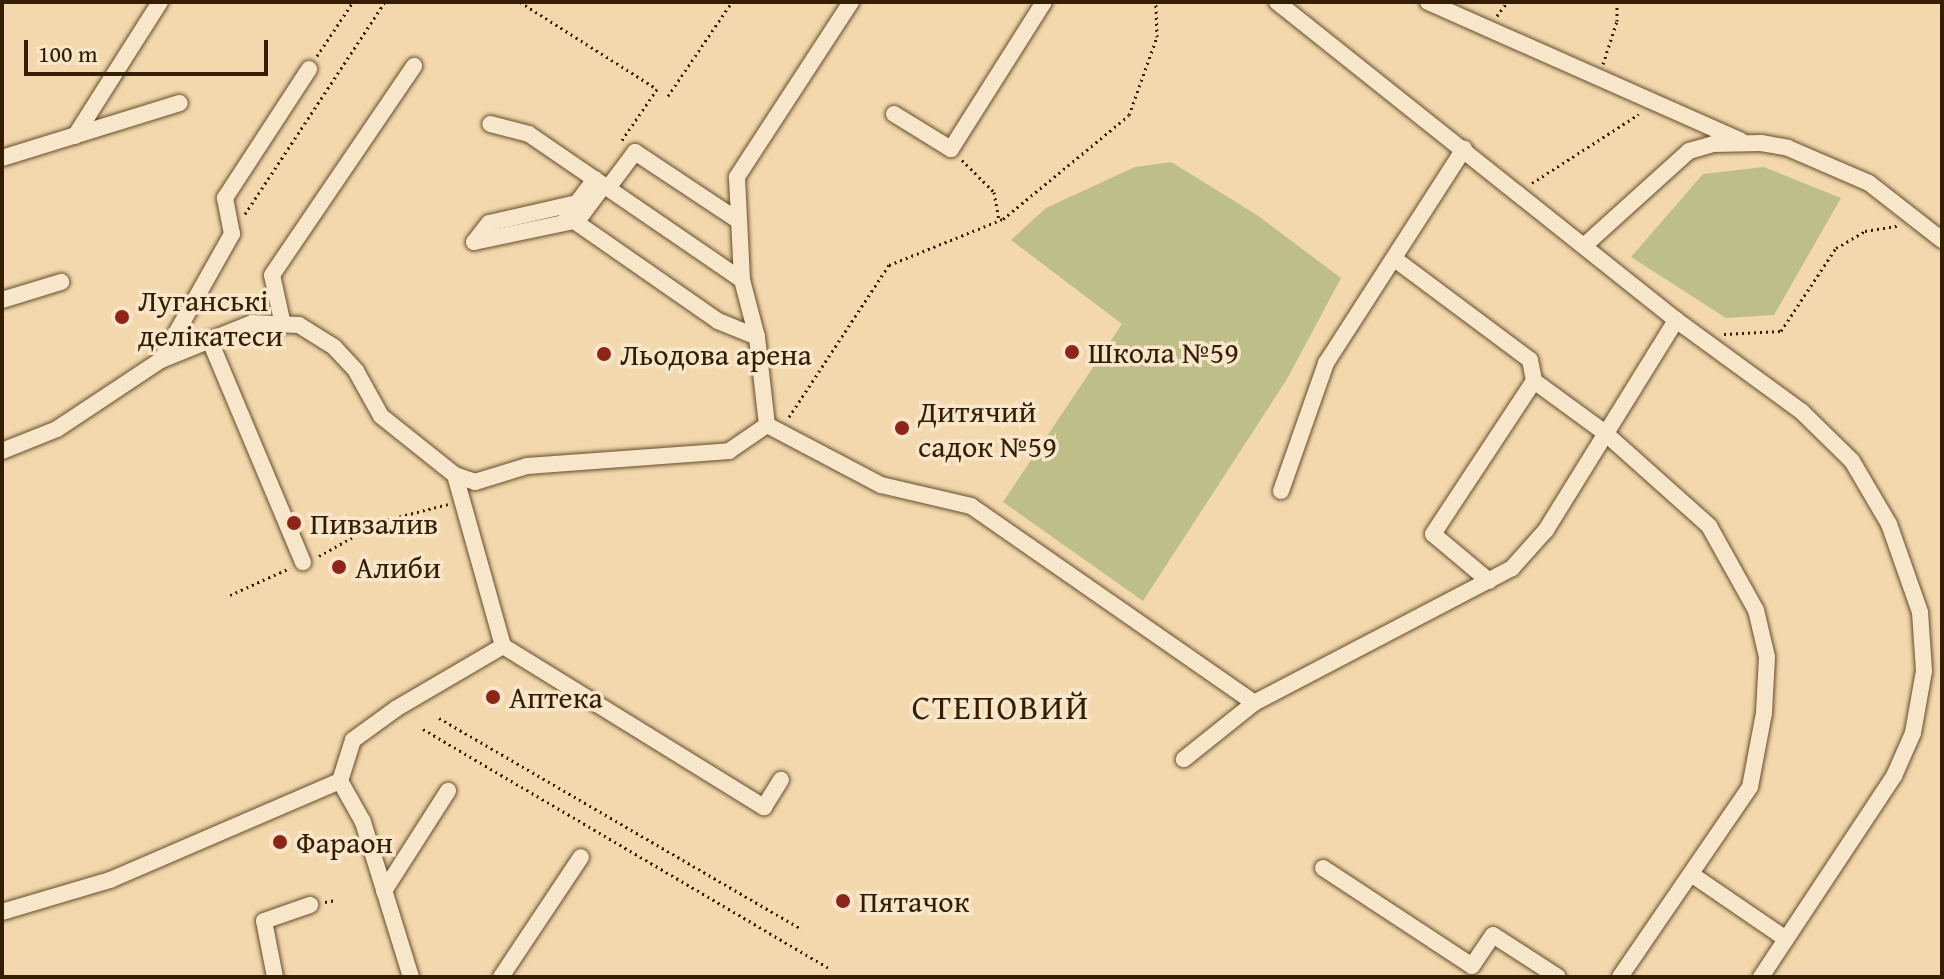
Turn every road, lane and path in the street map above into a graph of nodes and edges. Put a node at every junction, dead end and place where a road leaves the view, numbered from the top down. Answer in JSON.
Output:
{"nodes":[{"id":1,"x":160,"y":2,"type":"edge"},
{"id":2,"x":353,"y":2,"type":"edge"},
{"id":3,"x":385,"y":2,"type":"edge"},
{"id":4,"x":520,"y":2,"type":"edge"},
{"id":5,"x":732,"y":2,"type":"edge"},
{"id":6,"x":851,"y":2,"type":"edge"},
{"id":7,"x":1044,"y":2,"type":"edge"},
{"id":8,"x":1156,"y":2,"type":"edge"},
{"id":9,"x":1277,"y":2,"type":"edge"},
{"id":10,"x":1428,"y":2,"type":"edge"},
{"id":11,"x":1617,"y":2,"type":"edge"},
{"id":12,"x":414,"y":66,"type":"dead end"},
{"id":13,"x":309,"y":69,"type":"joint"},
{"id":14,"x":1599,"y":78,"type":"junction"},
{"id":15,"x":668,"y":96,"type":"dead end"},
{"id":16,"x":180,"y":103,"type":"dead end"},
{"id":17,"x":1655,"y":103,"type":"junction"},
{"id":18,"x":894,"y":114,"type":"dead end"},
{"id":19,"x":490,"y":124,"type":"dead end"},
{"id":20,"x":75,"y":136,"type":"junction"},
{"id":21,"x":1748,"y":144,"type":"junction"},
{"id":22,"x":951,"y":149,"type":"junction"},
{"id":23,"x":1464,"y":149,"type":"junction"},
{"id":24,"x":613,"y":153,"type":"dead end"},
{"id":25,"x":2,"y":158,"type":"edge"},
{"id":26,"x":602,"y":184,"type":"junction"},
{"id":27,"x":1511,"y":187,"type":"junction"},
{"id":28,"x":565,"y":217,"type":"junction"},
{"id":29,"x":1000,"y":220,"type":"junction"},
{"id":30,"x":739,"y":221,"type":"junction"},
{"id":31,"x":1926,"y":227,"type":"junction"},
{"id":32,"x":232,"y":234,"type":"junction"},
{"id":33,"x":1942,"y":240,"type":"edge"},
{"id":34,"x":1585,"y":245,"type":"junction"},
{"id":35,"x":1396,"y":260,"type":"junction"},
{"id":36,"x":742,"y":280,"type":"junction"},
{"id":37,"x":61,"y":282,"type":"dead end"},
{"id":38,"x":2,"y":300,"type":"edge"},
{"id":39,"x":1676,"y":320,"type":"junction"},
{"id":40,"x":283,"y":325,"type":"junction"},
{"id":41,"x":757,"y":337,"type":"junction"},
{"id":42,"x":210,"y":341,"type":"junction"},
{"id":43,"x":1710,"y":342,"type":"junction"},
{"id":44,"x":760,"y":356,"type":"junction"},
{"id":45,"x":161,"y":360,"type":"junction"},
{"id":46,"x":1534,"y":381,"type":"junction"},
{"id":47,"x":767,"y":425,"type":"junction"},
{"id":48,"x":1604,"y":432,"type":"junction"},
{"id":49,"x":2,"y":451,"type":"edge"},
{"id":50,"x":455,"y":475,"type":"junction"},
{"id":51,"x":1281,"y":491,"type":"dead end"},
{"id":52,"x":459,"y":501,"type":"junction"},
{"id":53,"x":303,"y":562,"type":"junction"},
{"id":54,"x":1489,"y":581,"type":"junction"},
{"id":55,"x":230,"y":595,"type":"dead end"},
{"id":56,"x":503,"y":646,"type":"junction"},
{"id":57,"x":1254,"y":703,"type":"junction"},
{"id":58,"x":439,"y":718,"type":"dead end"},
{"id":59,"x":423,"y":729,"type":"dead end"},
{"id":60,"x":1184,"y":759,"type":"dead end"},
{"id":61,"x":781,"y":780,"type":"dead end"},
{"id":62,"x":340,"y":781,"type":"junction"},
{"id":63,"x":448,"y":791,"type":"dead end"},
{"id":64,"x":581,"y":857,"type":"dead end"},
{"id":65,"x":1323,"y":868,"type":"dead end"},
{"id":66,"x":1691,"y":874,"type":"junction"},
{"id":67,"x":384,"y":891,"type":"junction"},
{"id":68,"x":310,"y":905,"type":"dead end"},
{"id":69,"x":2,"y":912,"type":"edge"},
{"id":70,"x":802,"y":929,"type":"dead end"},
{"id":71,"x":1786,"y":939,"type":"junction"},
{"id":72,"x":828,"y":968,"type":"dead end"},
{"id":73,"x":275,"y":977,"type":"edge"},
{"id":74,"x":411,"y":977,"type":"edge"},
{"id":75,"x":501,"y":977,"type":"edge"},
{"id":76,"x":1558,"y":977,"type":"edge"},
{"id":77,"x":1620,"y":977,"type":"edge"},
{"id":78,"x":1761,"y":977,"type":"edge"}],
"edges":[{"from":1,"to":20,"type":"street"},
{"from":2,"to":13,"type":"path"},
{"from":3,"to":32,"type":"path"},
{"from":4,"to":24,"type":"path"},
{"from":5,"to":15,"type":"path"},
{"from":6,"to":30,"type":"street"},
{"from":7,"to":22,"type":"street"},
{"from":8,"to":29,"type":"path"},
{"from":9,"to":23,"type":"street"},
{"from":10,"to":14,"type":"street"},
{"from":11,"to":14,"type":"path"},
{"from":12,"to":40,"type":"street"},
{"from":13,"to":32,"type":"street"},
{"from":14,"to":17,"type":"street"},
{"from":16,"to":20,"type":"street"},
{"from":17,"to":21,"type":"street"},
{"from":17,"to":27,"type":"path"},
{"from":18,"to":22,"type":"street"},
{"from":19,"to":26,"type":"street"},
{"from":20,"to":25,"type":"street"},
{"from":21,"to":31,"type":"street"},
{"from":21,"to":34,"type":"street"},
{"from":22,"to":29,"type":"path"},
{"from":23,"to":27,"type":"street"},
{"from":23,"to":35,"type":"street"},
{"from":26,"to":28,"type":"street"},
{"from":26,"to":30,"type":"street"},
{"from":26,"to":36,"type":"street"},
{"from":27,"to":34,"type":"street"},
{"from":28,"to":41,"type":"street"},
{"from":28,"to":44,"type":"street"},
{"from":29,"to":47,"type":"path"},
{"from":30,"to":36,"type":"street"},
{"from":31,"to":33,"type":"street"},
{"from":31,"to":43,"type":"path"},
{"from":32,"to":45,"type":"street"},
{"from":34,"to":39,"type":"street"},
{"from":35,"to":46,"type":"street"},
{"from":35,"to":51,"type":"street"},
{"from":36,"to":41,"type":"street"},
{"from":37,"to":38,"type":"street"},
{"from":39,"to":43,"type":"street"},
{"from":39,"to":48,"type":"street"},
{"from":40,"to":42,"type":"street"},
{"from":40,"to":50,"type":"street"},
{"from":41,"to":44,"type":"street"},
{"from":42,"to":45,"type":"street"},
{"from":42,"to":53,"type":"street"},
{"from":43,"to":71,"type":"street"},
{"from":44,"to":47,"type":"street"},
{"from":45,"to":49,"type":"street"},
{"from":46,"to":48,"type":"street"},
{"from":46,"to":54,"type":"street"},
{"from":47,"to":50,"type":"street"},
{"from":47,"to":57,"type":"street"},
{"from":48,"to":54,"type":"street"},
{"from":48,"to":66,"type":"street"},
{"from":50,"to":52,"type":"street"},
{"from":52,"to":53,"type":"path"},
{"from":52,"to":56,"type":"street"},
{"from":53,"to":55,"type":"path"},
{"from":54,"to":57,"type":"street"},
{"from":56,"to":61,"type":"street"},
{"from":56,"to":62,"type":"street"},
{"from":57,"to":60,"type":"street"},
{"from":58,"to":70,"type":"path"},
{"from":59,"to":72,"type":"path"},
{"from":62,"to":67,"type":"street"},
{"from":62,"to":69,"type":"street"},
{"from":63,"to":67,"type":"street"},
{"from":64,"to":75,"type":"street"},
{"from":65,"to":76,"type":"street"},
{"from":66,"to":71,"type":"street"},
{"from":66,"to":77,"type":"street"},
{"from":67,"to":74,"type":"street"},
{"from":68,"to":73,"type":"street"},
{"from":71,"to":78,"type":"street"}]}
